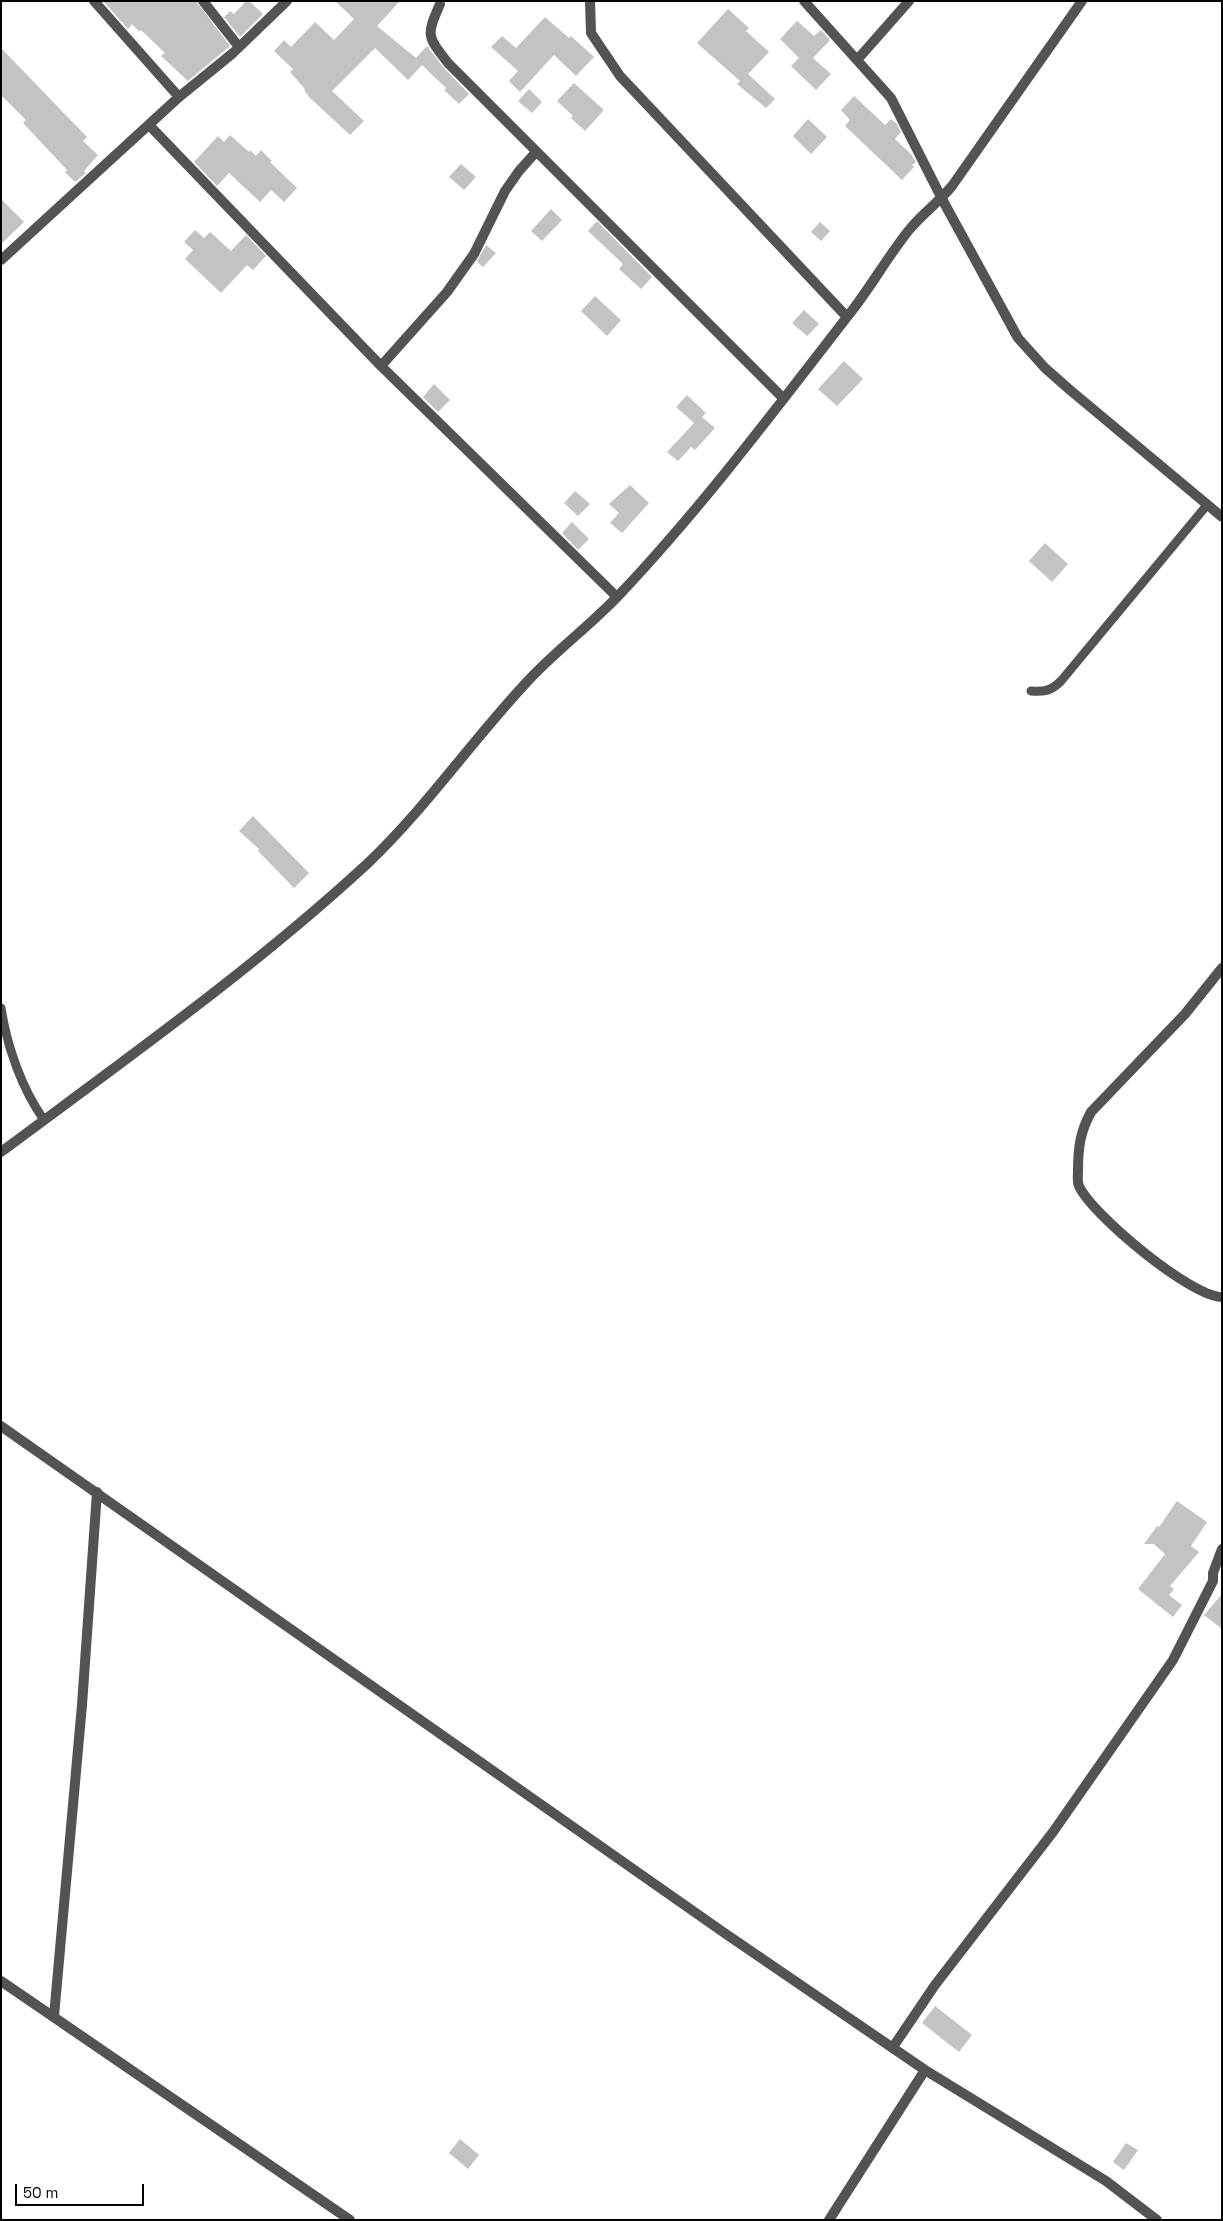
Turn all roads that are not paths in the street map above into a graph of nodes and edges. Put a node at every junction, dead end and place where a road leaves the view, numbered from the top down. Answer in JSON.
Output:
{"nodes":[{"id":1,"x":94,"y":1,"type":"edge"},
{"id":2,"x":203,"y":1,"type":"edge"},
{"id":3,"x":287,"y":1,"type":"edge"},
{"id":4,"x":590,"y":1,"type":"edge"},
{"id":5,"x":804,"y":1,"type":"edge"},
{"id":6,"x":909,"y":1,"type":"edge"},
{"id":7,"x":1082,"y":1,"type":"edge"},
{"id":8,"x":440,"y":4,"type":"dead end"},
{"id":9,"x":239,"y":47,"type":"junction"},
{"id":10,"x":857,"y":60,"type":"junction"},
{"id":11,"x":178,"y":97,"type":"junction"},
{"id":12,"x":149,"y":125,"type":"junction"},
{"id":13,"x":536,"y":152,"type":"junction"},
{"id":14,"x":942,"y":199,"type":"junction"},
{"id":15,"x":1,"y":260,"type":"edge"},
{"id":16,"x":846,"y":317,"type":"junction"},
{"id":17,"x":381,"y":366,"type":"junction"},
{"id":18,"x":783,"y":398,"type":"junction"},
{"id":19,"x":1207,"y":505,"type":"junction"},
{"id":20,"x":1222,"y":517,"type":"edge"},
{"id":21,"x":617,"y":597,"type":"junction"},
{"id":22,"x":1031,"y":691,"type":"dead end"},
{"id":23,"x":1222,"y":968,"type":"edge"},
{"id":24,"x":1,"y":1008,"type":"edge"},
{"id":25,"x":44,"y":1120,"type":"junction"},
{"id":26,"x":1,"y":1152,"type":"edge"},
{"id":27,"x":1222,"y":1297,"type":"edge"},
{"id":28,"x":1,"y":1426,"type":"edge"},
{"id":29,"x":97,"y":1492,"type":"junction"},
{"id":30,"x":1222,"y":1550,"type":"edge"},
{"id":31,"x":1,"y":1981,"type":"edge"},
{"id":32,"x":54,"y":2016,"type":"junction"},
{"id":33,"x":893,"y":2047,"type":"junction"},
{"id":34,"x":925,"y":2070,"type":"junction"},
{"id":35,"x":348,"y":2219,"type":"edge"},
{"id":36,"x":829,"y":2220,"type":"edge"},
{"id":37,"x":1157,"y":2220,"type":"edge"}],
"edges":[{"from":1,"to":11,"type":"street"},
{"from":2,"to":9,"type":"street"},
{"from":3,"to":9,"type":"street"},
{"from":4,"to":16,"type":"street"},
{"from":5,"to":10,"type":"street"},
{"from":6,"to":10,"type":"street"},
{"from":7,"to":14,"type":"street"},
{"from":8,"to":13,"type":"street"},
{"from":9,"to":11,"type":"street"},
{"from":10,"to":14,"type":"street"},
{"from":11,"to":12,"type":"street"},
{"from":12,"to":15,"type":"street"},
{"from":12,"to":17,"type":"street"},
{"from":13,"to":17,"type":"street"},
{"from":13,"to":18,"type":"street"},
{"from":14,"to":16,"type":"street"},
{"from":14,"to":19,"type":"street"},
{"from":16,"to":18,"type":"street"},
{"from":17,"to":21,"type":"street"},
{"from":18,"to":21,"type":"street"},
{"from":19,"to":20,"type":"street"},
{"from":19,"to":22,"type":"lane"},
{"from":21,"to":25,"type":"street"},
{"from":23,"to":27,"type":"street"},
{"from":24,"to":25,"type":"lane"},
{"from":25,"to":26,"type":"street"},
{"from":28,"to":29,"type":"street"},
{"from":29,"to":32,"type":"street"},
{"from":29,"to":33,"type":"street"},
{"from":30,"to":33,"type":"street"},
{"from":31,"to":32,"type":"street"},
{"from":32,"to":35,"type":"street"},
{"from":33,"to":34,"type":"street"},
{"from":34,"to":36,"type":"street"},
{"from":34,"to":37,"type":"street"}]}
